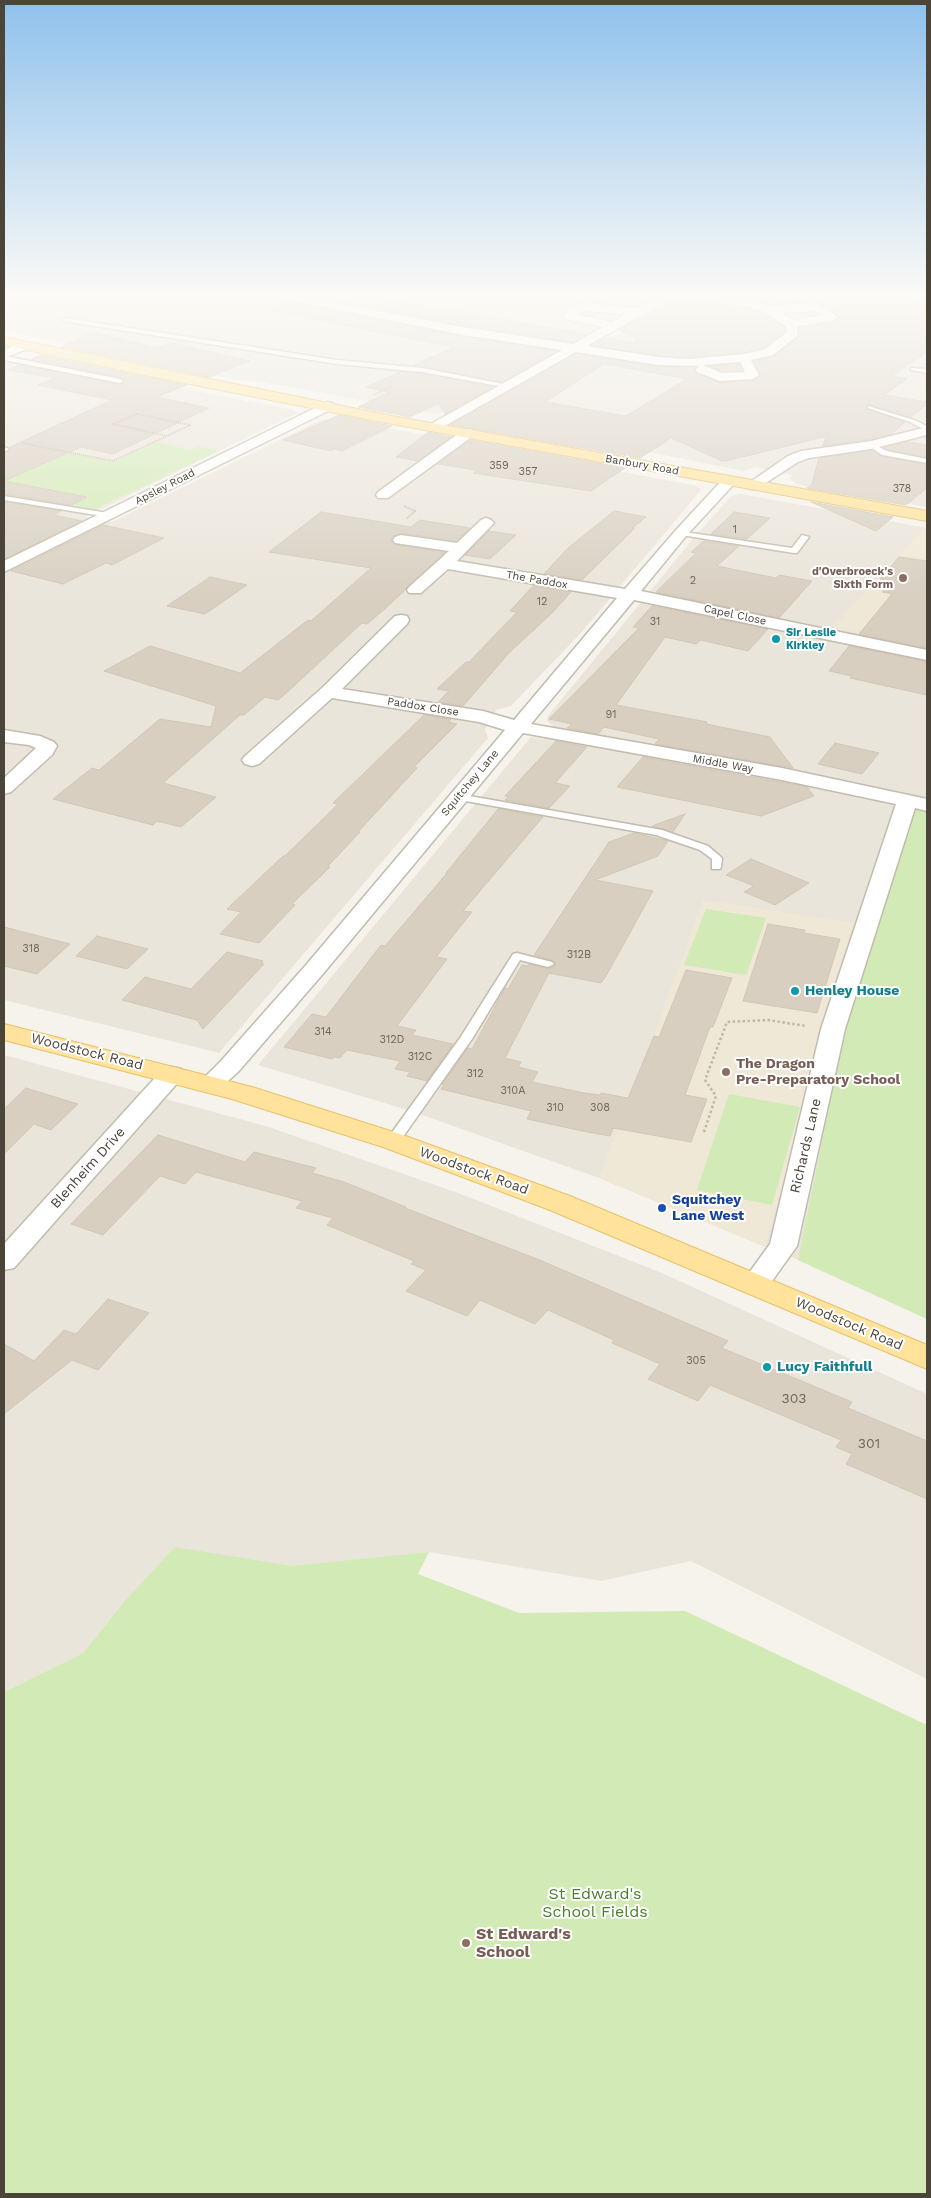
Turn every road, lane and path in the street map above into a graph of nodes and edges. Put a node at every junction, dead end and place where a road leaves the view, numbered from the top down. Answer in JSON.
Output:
{"nodes":[{"id":1,"x":284,"y":398,"type":"edge"},
{"id":2,"x":490,"y":398,"type":"edge"},
{"id":3,"x":327,"y":406,"type":"junction"},
{"id":4,"x":870,"y":407,"type":"dead end"},
{"id":5,"x":436,"y":428,"type":"junction"},
{"id":6,"x":927,"y":430,"type":"edge"},
{"id":7,"x":178,"y":431,"type":"junction"},
{"id":8,"x":184,"y":433,"type":"dead end"},
{"id":9,"x":468,"y":433,"type":"junction"},
{"id":10,"x":167,"y":436,"type":"junction"},
{"id":11,"x":871,"y":445,"type":"junction"},
{"id":12,"x":4,"y":450,"type":"edge"},
{"id":13,"x":927,"y":461,"type":"edge"},
{"id":14,"x":729,"y":481,"type":"junction"},
{"id":15,"x":753,"y":485,"type":"junction"},
{"id":16,"x":383,"y":495,"type":"joint"},
{"id":17,"x":4,"y":498,"type":"edge"},
{"id":18,"x":108,"y":515,"type":"junction"},
{"id":19,"x":927,"y":516,"type":"edge"},
{"id":20,"x":486,"y":523,"type":"dead end"},
{"id":21,"x":681,"y":533,"type":"junction"},
{"id":22,"x":805,"y":537,"type":"dead end"},
{"id":23,"x":401,"y":540,"type":"joint"},
{"id":24,"x":461,"y":548,"type":"junction"},
{"id":25,"x":445,"y":564,"type":"junction"},
{"id":26,"x":4,"y":566,"type":"edge"},
{"id":27,"x":415,"y":590,"type":"dead end"},
{"id":28,"x":629,"y":594,"type":"junction"},
{"id":29,"x":401,"y":620,"type":"dead end"},
{"id":30,"x":927,"y":654,"type":"edge"},
{"id":31,"x":328,"y":692,"type":"junction"},
{"id":32,"x":518,"y":727,"type":"junction"},
{"id":33,"x":4,"y":736,"type":"edge"},
{"id":34,"x":252,"y":760,"type":"dead end"},
{"id":35,"x":4,"y":788,"type":"edge"},
{"id":36,"x":458,"y":797,"type":"junction"},
{"id":37,"x":917,"y":803,"type":"edge"},
{"id":38,"x":716,"y":867,"type":"dead end"},
{"id":39,"x":548,"y":964,"type":"dead end"},
{"id":40,"x":833,"y":1029,"type":"junction"},
{"id":41,"x":4,"y":1032,"type":"edge"},
{"id":42,"x":172,"y":1074,"type":"junction"},
{"id":43,"x":210,"y":1084,"type":"junction"},
{"id":44,"x":704,"y":1132,"type":"dead end"},
{"id":45,"x":393,"y":1141,"type":"junction"},
{"id":46,"x":4,"y":1261,"type":"edge"},
{"id":47,"x":756,"y":1284,"type":"junction"},
{"id":48,"x":927,"y":1358,"type":"edge"}],
"edges":[{"from":1,"to":3,"type":"main road","name":"Banbury Road"},
{"from":2,"to":5,"type":"street"},
{"from":3,"to":5,"type":"main road","name":"Banbury Road"},
{"from":3,"to":18,"type":"street","name":"Apsley Road"},
{"from":4,"to":6,"type":"lane"},
{"from":5,"to":9,"type":"main road","name":"Banbury Road"},
{"from":6,"to":11,"type":"street"},
{"from":7,"to":8,"type":"path"},
{"from":7,"to":10,"type":"path"},
{"from":7,"to":10,"type":"path"},
{"from":9,"to":14,"type":"main road","name":"Banbury Road"},
{"from":9,"to":16,"type":"street"},
{"from":10,"to":12,"type":"path"},
{"from":11,"to":13,"type":"lane"},
{"from":11,"to":15,"type":"street"},
{"from":14,"to":15,"type":"main road","name":"Banbury Road"},
{"from":14,"to":21,"type":"street","name":"Squitchey Lane"},
{"from":15,"to":19,"type":"main road","name":"Banbury Road"},
{"from":16,"to":23,"type":"path"},
{"from":17,"to":18,"type":"lane"},
{"from":18,"to":26,"type":"street","name":"Apsley Road"},
{"from":20,"to":24,"type":"street"},
{"from":21,"to":22,"type":"lane"},
{"from":21,"to":28,"type":"street","name":"Squitchey Lane"},
{"from":23,"to":24,"type":"street"},
{"from":24,"to":25,"type":"street"},
{"from":25,"to":27,"type":"street"},
{"from":25,"to":28,"type":"street","name":"The Paddox"},
{"from":28,"to":30,"type":"street","name":"Capel Close"},
{"from":28,"to":32,"type":"street","name":"Squitchey Lane"},
{"from":29,"to":31,"type":"street"},
{"from":31,"to":32,"type":"street","name":"Paddox Close"},
{"from":31,"to":34,"type":"street"},
{"from":32,"to":36,"type":"street","name":"Squitchey Lane"},
{"from":32,"to":37,"type":"street","name":"Middle Way"},
{"from":33,"to":35,"type":"street"},
{"from":36,"to":38,"type":"lane"},
{"from":36,"to":43,"type":"street","name":"Squitchey Lane"},
{"from":37,"to":40,"type":"street","name":"Richards Lane"},
{"from":39,"to":45,"type":"lane"},
{"from":40,"to":44,"type":"path"},
{"from":40,"to":47,"type":"street","name":"Richards Lane"},
{"from":41,"to":42,"type":"main road","name":"Woodstock Road"},
{"from":42,"to":43,"type":"main road","name":"Woodstock Road"},
{"from":42,"to":46,"type":"street","name":"Blenheim Drive"},
{"from":43,"to":45,"type":"main road","name":"Woodstock Road"},
{"from":45,"to":47,"type":"main road","name":"Woodstock Road"},
{"from":47,"to":48,"type":"main road","name":"Woodstock Road"}]}
